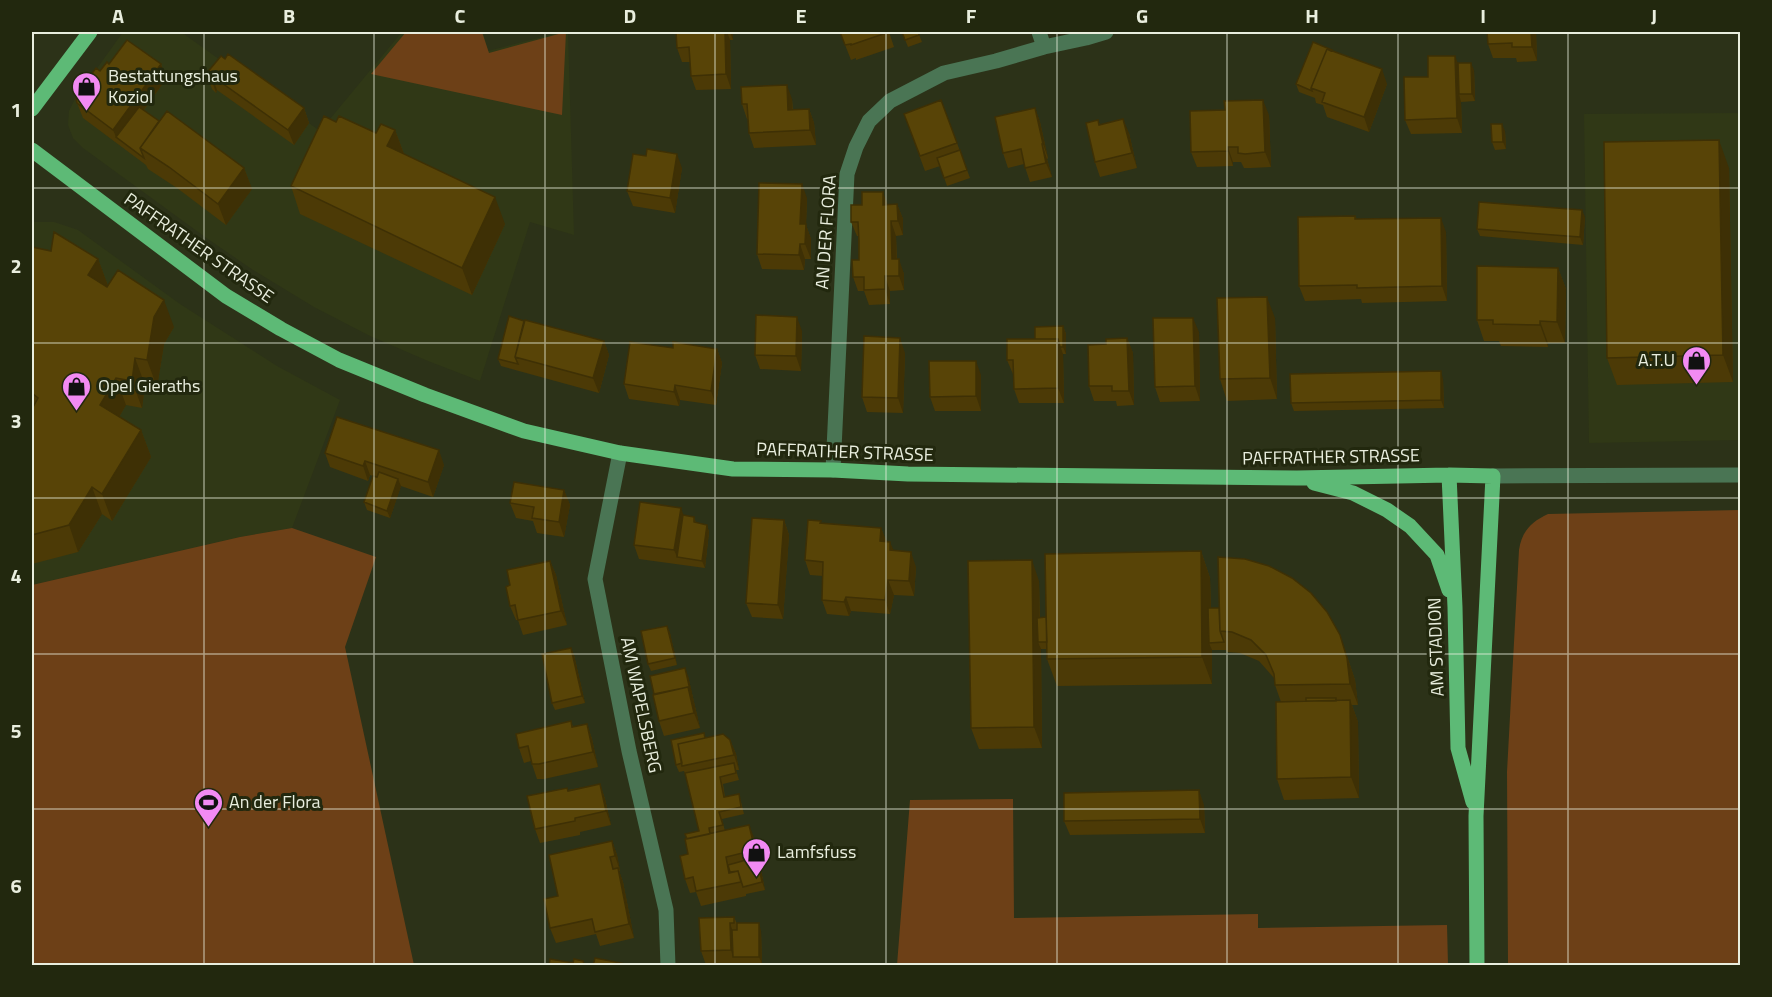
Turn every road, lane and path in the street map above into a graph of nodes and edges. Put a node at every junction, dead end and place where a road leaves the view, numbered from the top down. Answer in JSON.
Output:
{"nodes":[{"id":1,"x":90,"y":32,"type":"edge"},
{"id":2,"x":1039,"y":32,"type":"edge"},
{"id":3,"x":1106,"y":32,"type":"edge"},
{"id":4,"x":1044,"y":47,"type":"junction"},
{"id":5,"x":32,"y":109,"type":"edge"},
{"id":6,"x":32,"y":150,"type":"edge"},
{"id":7,"x":620,"y":453,"type":"junction"},
{"id":8,"x":833,"y":470,"type":"junction"},
{"id":9,"x":1449,"y":475,"type":"junction"},
{"id":10,"x":1740,"y":475,"type":"edge"},
{"id":11,"x":1493,"y":476,"type":"junction"},
{"id":12,"x":1297,"y":478,"type":"junction"},
{"id":13,"x":1455,"y":607,"type":"junction"},
{"id":14,"x":1476,"y":816,"type":"junction"},
{"id":15,"x":668,"y":966,"type":"edge"},
{"id":16,"x":1477,"y":966,"type":"edge"}],
"edges":[{"from":1,"to":5,"type":"main road"},
{"from":2,"to":4,"type":"street"},
{"from":3,"to":4,"type":"street","name":"AN DER FLORA"},
{"from":4,"to":8,"type":"street","name":"AN DER FLORA"},
{"from":6,"to":7,"type":"main road","name":"PAFFRATHER STRASSE"},
{"from":7,"to":8,"type":"main road","name":"PAFFRATHER STRASSE"},
{"from":7,"to":15,"type":"street","name":"AM WAPELSBERG"},
{"from":8,"to":12,"type":"main road","name":"PAFFRATHER STRASSE"},
{"from":9,"to":11,"type":"main road","name":"PAFFRATHER STRASSE"},
{"from":9,"to":12,"type":"main road","name":"PAFFRATHER STRASSE"},
{"from":9,"to":13,"type":"main road","name":"AM STADION"},
{"from":10,"to":11,"type":"street","name":"PAFFRATHER STRASSE"},
{"from":11,"to":14,"type":"main road","name":"AM STADION"},
{"from":12,"to":13,"type":"main road"},
{"from":13,"to":14,"type":"main road","name":"AM STADION"},
{"from":14,"to":16,"type":"main road","name":"AM STADION"}]}
